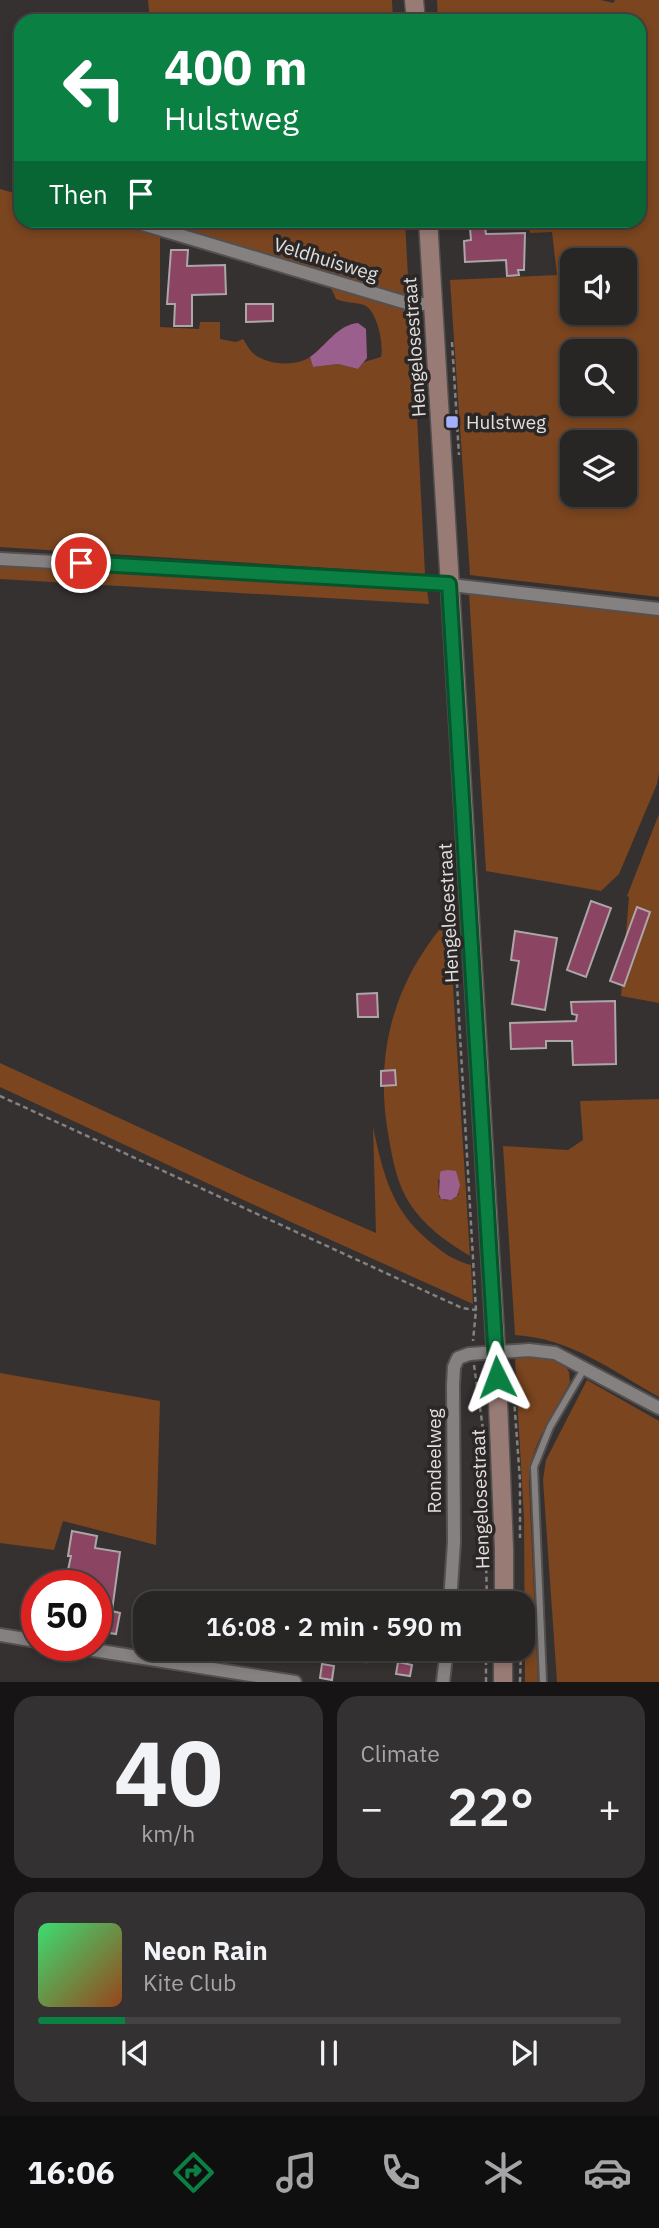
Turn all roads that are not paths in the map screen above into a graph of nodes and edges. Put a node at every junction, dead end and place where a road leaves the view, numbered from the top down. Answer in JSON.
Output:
{"nodes":[{"id":1,"x":156,"y":228,"type":"edge"},
{"id":2,"x":428,"y":228,"type":"edge"},
{"id":3,"x":433,"y":304,"type":"junction"},
{"id":4,"x":0,"y":559,"type":"edge"},
{"id":5,"x":449,"y":584,"type":"junction"},
{"id":6,"x":659,"y":609,"type":"edge"},
{"id":7,"x":496,"y":1352,"type":"junction"},
{"id":8,"x":585,"y":1367,"type":"junction"},
{"id":9,"x":659,"y":1408,"type":"edge"},
{"id":10,"x":451,"y":1591,"type":"edge"},
{"id":11,"x":503,"y":1591,"type":"edge"},
{"id":12,"x":0,"y":1635,"type":"edge"},
{"id":13,"x":21,"y":1638,"type":"edge"},
{"id":14,"x":112,"y":1653,"type":"edge"},
{"id":15,"x":445,"y":1661,"type":"edge"},
{"id":16,"x":503,"y":1661,"type":"edge"},
{"id":17,"x":295,"y":1682,"type":"edge"},
{"id":18,"x":443,"y":1682,"type":"edge"},
{"id":19,"x":503,"y":1682,"type":"edge"},
{"id":20,"x":543,"y":1682,"type":"edge"}],
"edges":[{"from":1,"to":3,"type":"street","name":"Veldhuisweg"},
{"from":2,"to":3,"type":"main road","name":"Hengelosestraat"},
{"from":3,"to":5,"type":"main road","name":"Hengelosestraat"},
{"from":4,"to":5,"type":"street"},
{"from":5,"to":6,"type":"street"},
{"from":5,"to":7,"type":"main road","name":"Hengelosestraat"},
{"from":7,"to":8,"type":"street"},
{"from":7,"to":10,"type":"street","name":"Rondeelweg"},
{"from":7,"to":11,"type":"main road","name":"Hengelosestraat"},
{"from":8,"to":9,"type":"street"},
{"from":8,"to":20,"type":"lane"},
{"from":12,"to":13,"type":"street"},
{"from":14,"to":17,"type":"street"},
{"from":15,"to":18,"type":"street"},
{"from":16,"to":19,"type":"main road"}]}
